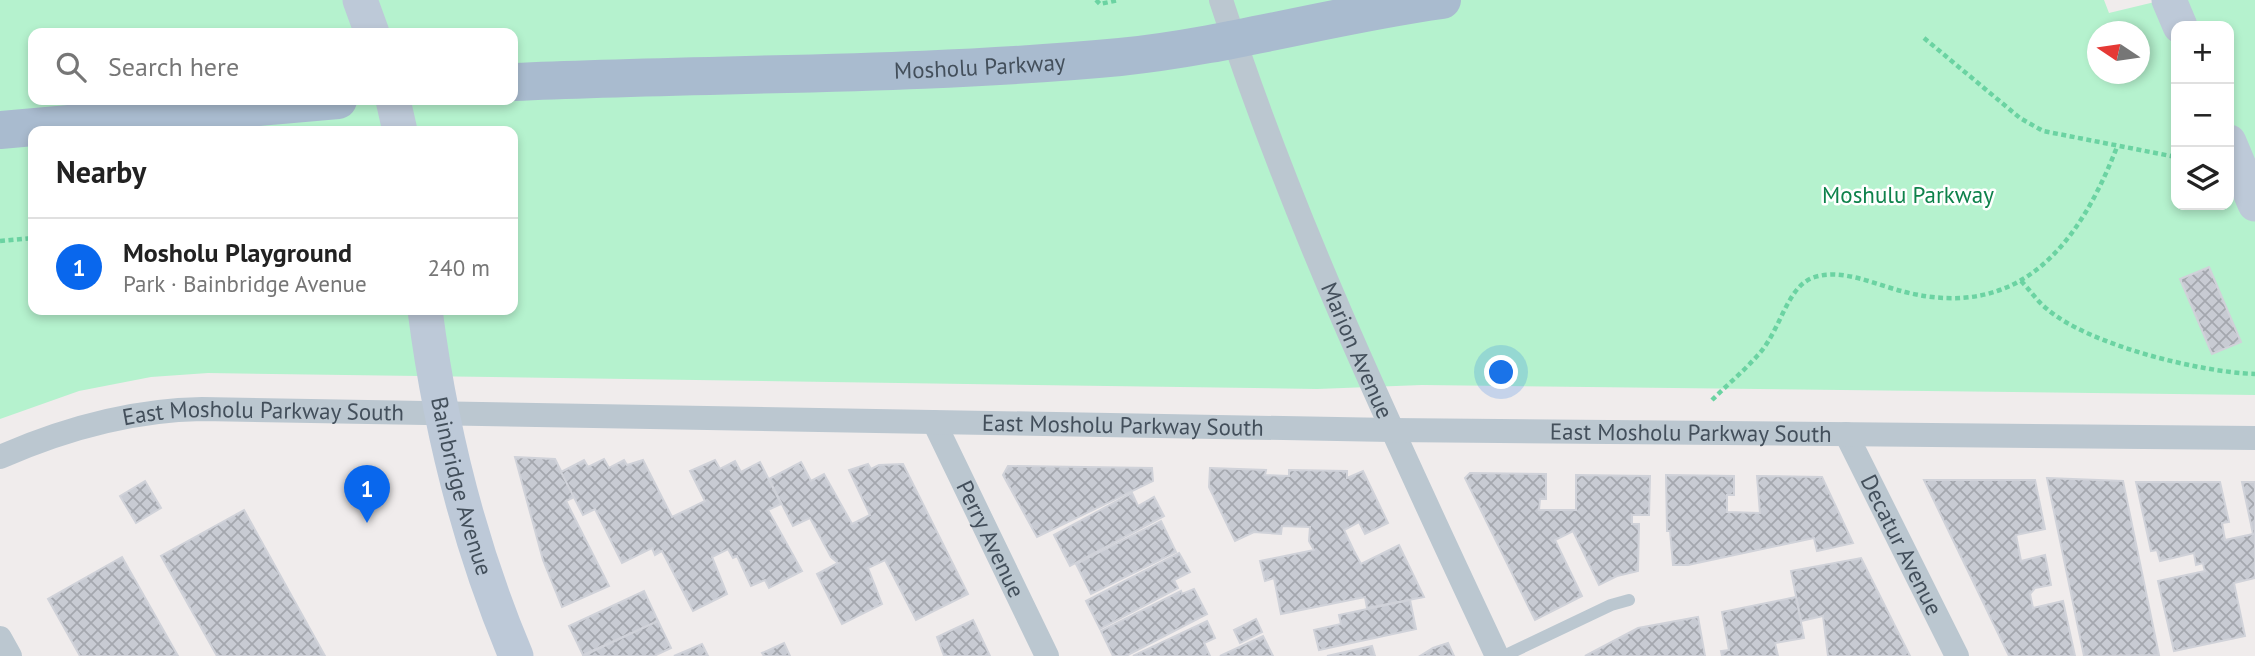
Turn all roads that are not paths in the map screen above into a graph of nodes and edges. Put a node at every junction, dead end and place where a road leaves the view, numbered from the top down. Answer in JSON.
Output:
{"nodes":[{"id":1,"x":360,"y":0,"type":"edge"},
{"id":2,"x":1221,"y":0,"type":"edge"},
{"id":3,"x":1442,"y":0,"type":"edge"},
{"id":4,"x":2169,"y":0,"type":"edge"},
{"id":5,"x":2178,"y":21,"type":"edge"},
{"id":6,"x":370,"y":28,"type":"edge"},
{"id":7,"x":1234,"y":39,"type":"junction"},
{"id":8,"x":518,"y":82,"type":"edge"},
{"id":9,"x":282,"y":105,"type":"edge"},
{"id":10,"x":394,"y":105,"type":"edge"},
{"id":11,"x":45,"y":126,"type":"edge"},
{"id":12,"x":399,"y":126,"type":"edge"},
{"id":13,"x":28,"y":128,"type":"edge"},
{"id":14,"x":0,"y":130,"type":"edge"},
{"id":15,"x":2231,"y":147,"type":"edge"},
{"id":16,"x":2255,"y":204,"type":"edge"},
{"id":17,"x":426,"y":315,"type":"edge"},
{"id":18,"x":444,"y":414,"type":"junction"},
{"id":19,"x":934,"y":422,"type":"junction"},
{"id":20,"x":1391,"y":430,"type":"junction"},
{"id":21,"x":1846,"y":435,"type":"junction"},
{"id":22,"x":2255,"y":438,"type":"edge"},
{"id":23,"x":0,"y":457,"type":"edge"},
{"id":24,"x":1629,"y":600,"type":"dead end"},
{"id":25,"x":0,"y":638,"type":"edge"},
{"id":26,"x":10,"y":656,"type":"edge"},
{"id":27,"x":516,"y":656,"type":"edge"},
{"id":28,"x":1047,"y":656,"type":"edge"},
{"id":29,"x":1497,"y":656,"type":"edge"},
{"id":30,"x":1504,"y":656,"type":"edge"},
{"id":31,"x":1957,"y":656,"type":"edge"}],
"edges":[{"from":1,"to":6,"type":"main road"},
{"from":2,"to":7,"type":"street","name":"Marion Avenue"},
{"from":3,"to":7,"type":"main road","name":"Mosholu Parkway"},
{"from":4,"to":5,"type":"main road"},
{"from":7,"to":8,"type":"main road","name":"Mosholu Parkway"},
{"from":7,"to":20,"type":"street","name":"Marion Avenue"},
{"from":9,"to":11,"type":"main road"},
{"from":10,"to":12,"type":"main road"},
{"from":13,"to":14,"type":"main road"},
{"from":15,"to":16,"type":"main road"},
{"from":17,"to":18,"type":"main road","name":"Bainbridge Avenue"},
{"from":18,"to":19,"type":"street","name":"East Mosholu Parkway South"},
{"from":18,"to":23,"type":"street","name":"East Mosholu Parkway South"},
{"from":18,"to":27,"type":"main road","name":"Bainbridge Avenue"},
{"from":19,"to":20,"type":"street","name":"East Mosholu Parkway South"},
{"from":19,"to":28,"type":"street","name":"Perry Avenue"},
{"from":20,"to":21,"type":"street","name":"East Mosholu Parkway South"},
{"from":20,"to":29,"type":"street","name":"Marion Avenue"},
{"from":21,"to":22,"type":"street","name":"East Mosholu Parkway South"},
{"from":21,"to":31,"type":"street","name":"Decatur Avenue"},
{"from":24,"to":30,"type":"lane"},
{"from":25,"to":26,"type":"street"}]}
